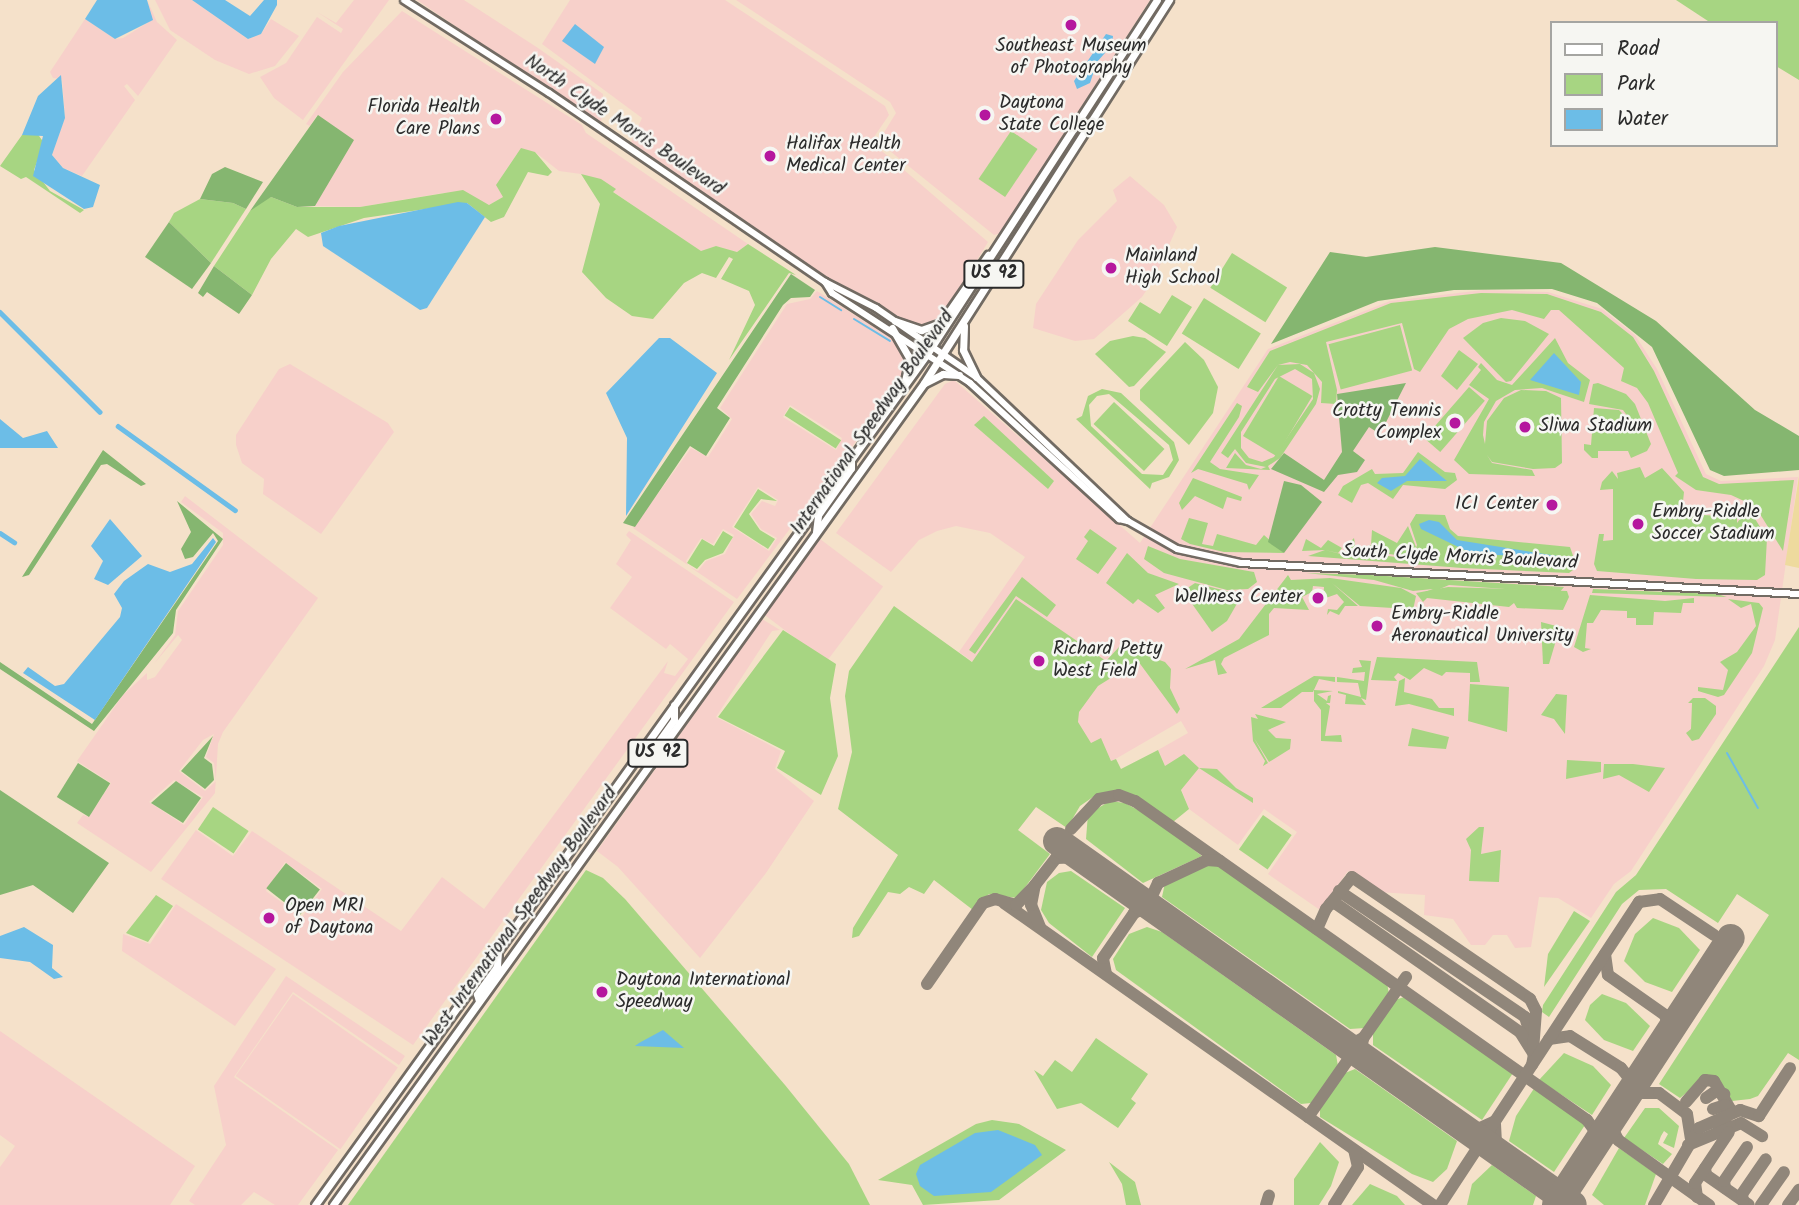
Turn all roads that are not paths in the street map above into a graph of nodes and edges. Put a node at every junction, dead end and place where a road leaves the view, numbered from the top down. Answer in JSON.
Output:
{"nodes":[{"id":1,"x":404,"y":0,"type":"edge"},
{"id":2,"x":1160,"y":0,"type":"edge"},
{"id":3,"x":1169,"y":0,"type":"edge"},
{"id":4,"x":1160,"y":14,"type":"junction"},
{"id":5,"x":1142,"y":23,"type":"junction"},
{"id":6,"x":1115,"y":83,"type":"junction"},
{"id":7,"x":1063,"y":146,"type":"junction"},
{"id":8,"x":1045,"y":192,"type":"junction"},
{"id":9,"x":998,"y":244,"type":"junction"},
{"id":10,"x":965,"y":320,"type":"junction"},
{"id":11,"x":893,"y":325,"type":"junction"},
{"id":12,"x":929,"y":351,"type":"junction"},
{"id":13,"x":941,"y":358,"type":"junction"},
{"id":14,"x":959,"y":375,"type":"junction"},
{"id":15,"x":976,"y":377,"type":"junction"},
{"id":16,"x":924,"y":383,"type":"junction"},
{"id":17,"x":902,"y":387,"type":"junction"},
{"id":18,"x":851,"y":459,"type":"junction"},
{"id":19,"x":1128,"y":521,"type":"junction"},
{"id":20,"x":802,"y":527,"type":"junction"},
{"id":21,"x":816,"y":533,"type":"junction"},
{"id":22,"x":803,"y":550,"type":"junction"},
{"id":23,"x":1799,"y":594,"type":"edge"},
{"id":24,"x":745,"y":607,"type":"joint"},
{"id":25,"x":758,"y":614,"type":"joint"},
{"id":26,"x":674,"y":705,"type":"junction"},
{"id":27,"x":650,"y":764,"type":"junction"},
{"id":28,"x":498,"y":950,"type":"junction"},
{"id":29,"x":479,"y":1001,"type":"junction"},
{"id":30,"x":314,"y":1205,"type":"edge"},
{"id":31,"x":333,"y":1205,"type":"edge"}],
"edges":[{"from":1,"to":11,"type":"main road","name":"North Clyde Morris Boulevard"},
{"from":2,"to":4,"type":"main road"},
{"from":2,"to":5,"type":"main road","name":"International Speedway Boulevard","number":"US 92"},
{"from":3,"to":4,"type":"main road","name":"International Speedway Boulevard","number":"US 92"},
{"from":4,"to":6,"type":"main road","name":"International Speedway Boulevard","number":"US 92"},
{"from":5,"to":6,"type":"main road"},
{"from":5,"to":7,"type":"main road","name":"International Speedway Boulevard","number":"US 92"},
{"from":6,"to":8,"type":"main road","name":"International Speedway Boulevard","number":"US 92"},
{"from":7,"to":8,"type":"main road"},
{"from":7,"to":9,"type":"main road","name":"International Speedway Boulevard","number":"US 92"},
{"from":8,"to":10,"type":"main road","name":"International Speedway Boulevard","number":"US 92"},
{"from":9,"to":11,"type":"main road"},
{"from":9,"to":12,"type":"main road","name":"International Speedway Boulevard","number":"US 92"},
{"from":10,"to":13,"type":"main road","name":"International Speedway Boulevard","number":"US 92"},
{"from":10,"to":15,"type":"main road"},
{"from":11,"to":12,"type":"main road","name":"North Clyde Morris Boulevard"},
{"from":11,"to":17,"type":"main road"},
{"from":12,"to":13,"type":"main road","name":"South Clyde Morris Boulevard"},
{"from":12,"to":17,"type":"main road","name":"International Speedway Boulevard","number":"US 92"},
{"from":13,"to":14,"type":"main road","name":"South Clyde Morris Boulevard"},
{"from":13,"to":15,"type":"main road","name":"South Clyde Morris Boulevard"},
{"from":13,"to":16,"type":"main road","name":"International Speedway Boulevard","number":"US 92"},
{"from":14,"to":16,"type":"main road"},
{"from":14,"to":19,"type":"main road","name":"South Clyde Morris Boulevard"},
{"from":15,"to":19,"type":"main road","name":"South Clyde Morris Boulevard"},
{"from":16,"to":21,"type":"main road","name":"International Speedway Boulevard","number":"US 92"},
{"from":17,"to":18,"type":"main road","name":"International Speedway Boulevard","number":"US 92"},
{"from":18,"to":20,"type":"main road","name":"International Speedway Boulevard","number":"US 92"},
{"from":18,"to":21,"type":"main road"},
{"from":19,"to":23,"type":"main road","name":"South Clyde Morris Boulevard"},
{"from":20,"to":22,"type":"main road"},
{"from":20,"to":24,"type":"main road","name":"International Speedway Boulevard","number":"US 92"},
{"from":21,"to":22,"type":"main road","name":"International Speedway Boulevard","number":"US 92"},
{"from":22,"to":25,"type":"main road","name":"International Speedway Boulevard","number":"US 92"},
{"from":24,"to":26,"type":"main road","name":"West International Speedway Boulevard","number":"US 92"},
{"from":25,"to":27,"type":"main road","name":"West International Speedway Boulevard","number":"US 92"},
{"from":26,"to":27,"type":"main road"},
{"from":26,"to":28,"type":"main road","name":"West International Speedway Boulevard","number":"US 92"},
{"from":27,"to":29,"type":"main road","name":"West International Speedway Boulevard","number":"US 92"},
{"from":28,"to":29,"type":"main road"},
{"from":28,"to":30,"type":"main road","name":"West International Speedway Boulevard","number":"US 92"},
{"from":29,"to":31,"type":"main road","name":"West International Speedway Boulevard","number":"US 92"}]}
